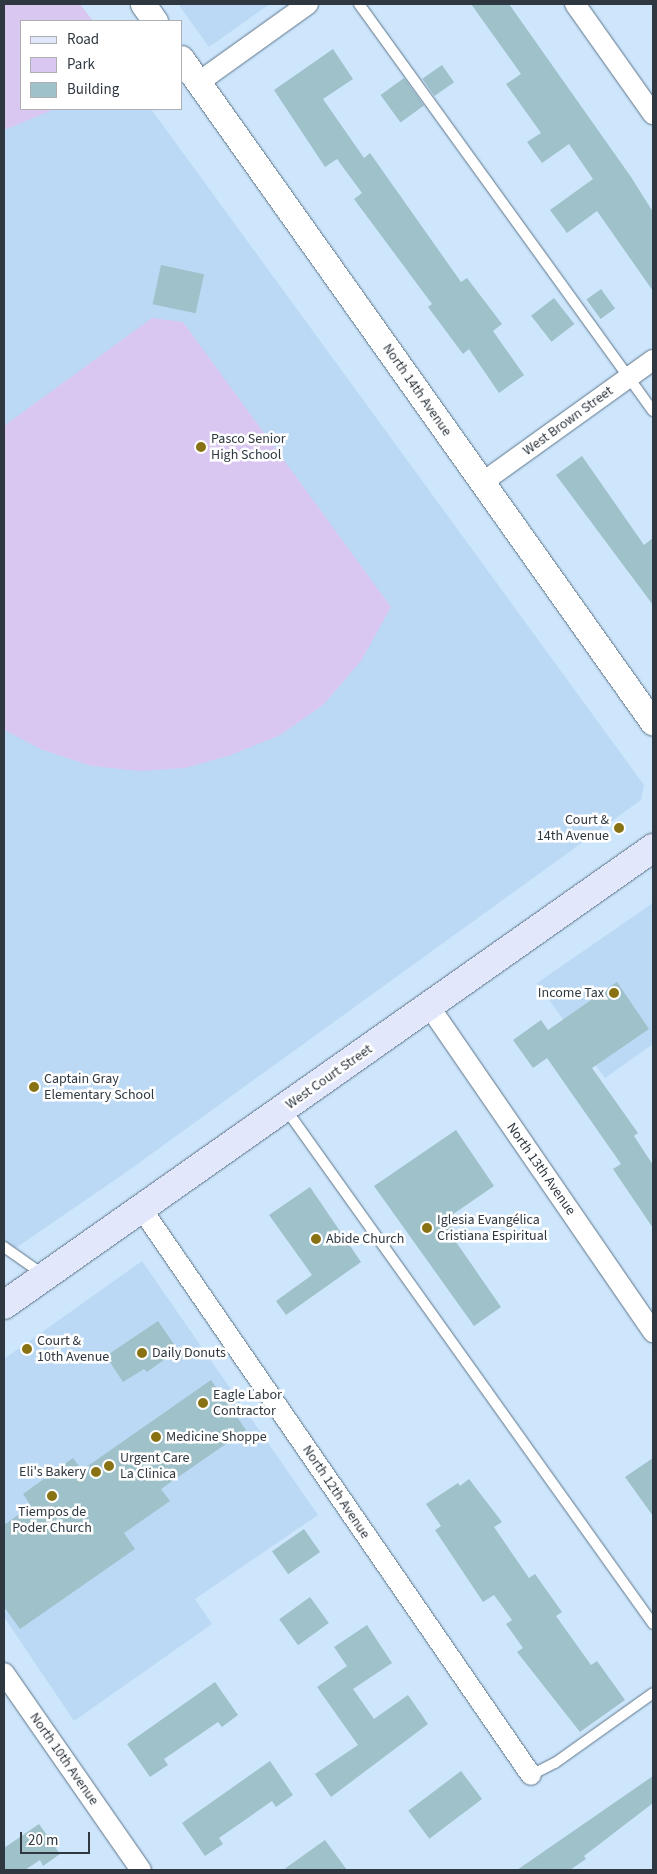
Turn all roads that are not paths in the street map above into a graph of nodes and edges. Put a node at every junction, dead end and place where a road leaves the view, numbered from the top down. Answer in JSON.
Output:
{"nodes":[{"id":1,"x":143,"y":4,"type":"edge"},
{"id":2,"x":308,"y":4,"type":"edge"},
{"id":3,"x":359,"y":4,"type":"edge"},
{"id":4,"x":575,"y":4,"type":"edge"},
{"id":5,"x":155,"y":20,"type":"edge"},
{"id":6,"x":182,"y":59,"type":"edge"},
{"id":7,"x":199,"y":82,"type":"junction"},
{"id":8,"x":653,"y":114,"type":"edge"},
{"id":9,"x":653,"y":360,"type":"edge"},
{"id":10,"x":628,"y":378,"type":"junction"},
{"id":11,"x":653,"y":411,"type":"edge"},
{"id":12,"x":483,"y":482,"type":"junction"},
{"id":13,"x":653,"y":723,"type":"edge"},
{"id":14,"x":653,"y":848,"type":"edge"},
{"id":15,"x":429,"y":1006,"type":"junction"},
{"id":16,"x":284,"y":1108,"type":"junction"},
{"id":17,"x":141,"y":1208,"type":"junction"},
{"id":18,"x":4,"y":1247,"type":"edge"},
{"id":19,"x":45,"y":1276,"type":"junction"},
{"id":20,"x":4,"y":1305,"type":"edge"},
{"id":21,"x":653,"y":1332,"type":"edge"},
{"id":22,"x":653,"y":1624,"type":"edge"},
{"id":23,"x":4,"y":1673,"type":"edge"},
{"id":24,"x":653,"y":1693,"type":"edge"},
{"id":25,"x":531,"y":1775,"type":"joint"},
{"id":26,"x":141,"y":1870,"type":"edge"}],
"edges":[{"from":1,"to":5,"type":"street"},
{"from":2,"to":7,"type":"street"},
{"from":3,"to":10,"type":"lane"},
{"from":4,"to":8,"type":"street"},
{"from":6,"to":7,"type":"street","name":"North 14th Avenue"},
{"from":7,"to":12,"type":"street","name":"North 14th Avenue"},
{"from":9,"to":10,"type":"street","name":"West Brown Street"},
{"from":10,"to":11,"type":"lane"},
{"from":10,"to":12,"type":"street","name":"West Brown Street"},
{"from":12,"to":13,"type":"street","name":"North 14th Avenue"},
{"from":14,"to":15,"type":"main road","name":"West Court Street"},
{"from":15,"to":16,"type":"main road","name":"West Court Street"},
{"from":15,"to":21,"type":"street","name":"North 13th Avenue"},
{"from":16,"to":17,"type":"main road","name":"West Court Street"},
{"from":16,"to":22,"type":"lane"},
{"from":17,"to":19,"type":"main road","name":"West Court Street"},
{"from":17,"to":25,"type":"street","name":"North 12th Avenue"},
{"from":18,"to":19,"type":"lane"},
{"from":19,"to":20,"type":"main road","name":"West Court Street"},
{"from":23,"to":26,"type":"street","name":"North 10th Avenue"},
{"from":24,"to":25,"type":"lane"}]}
